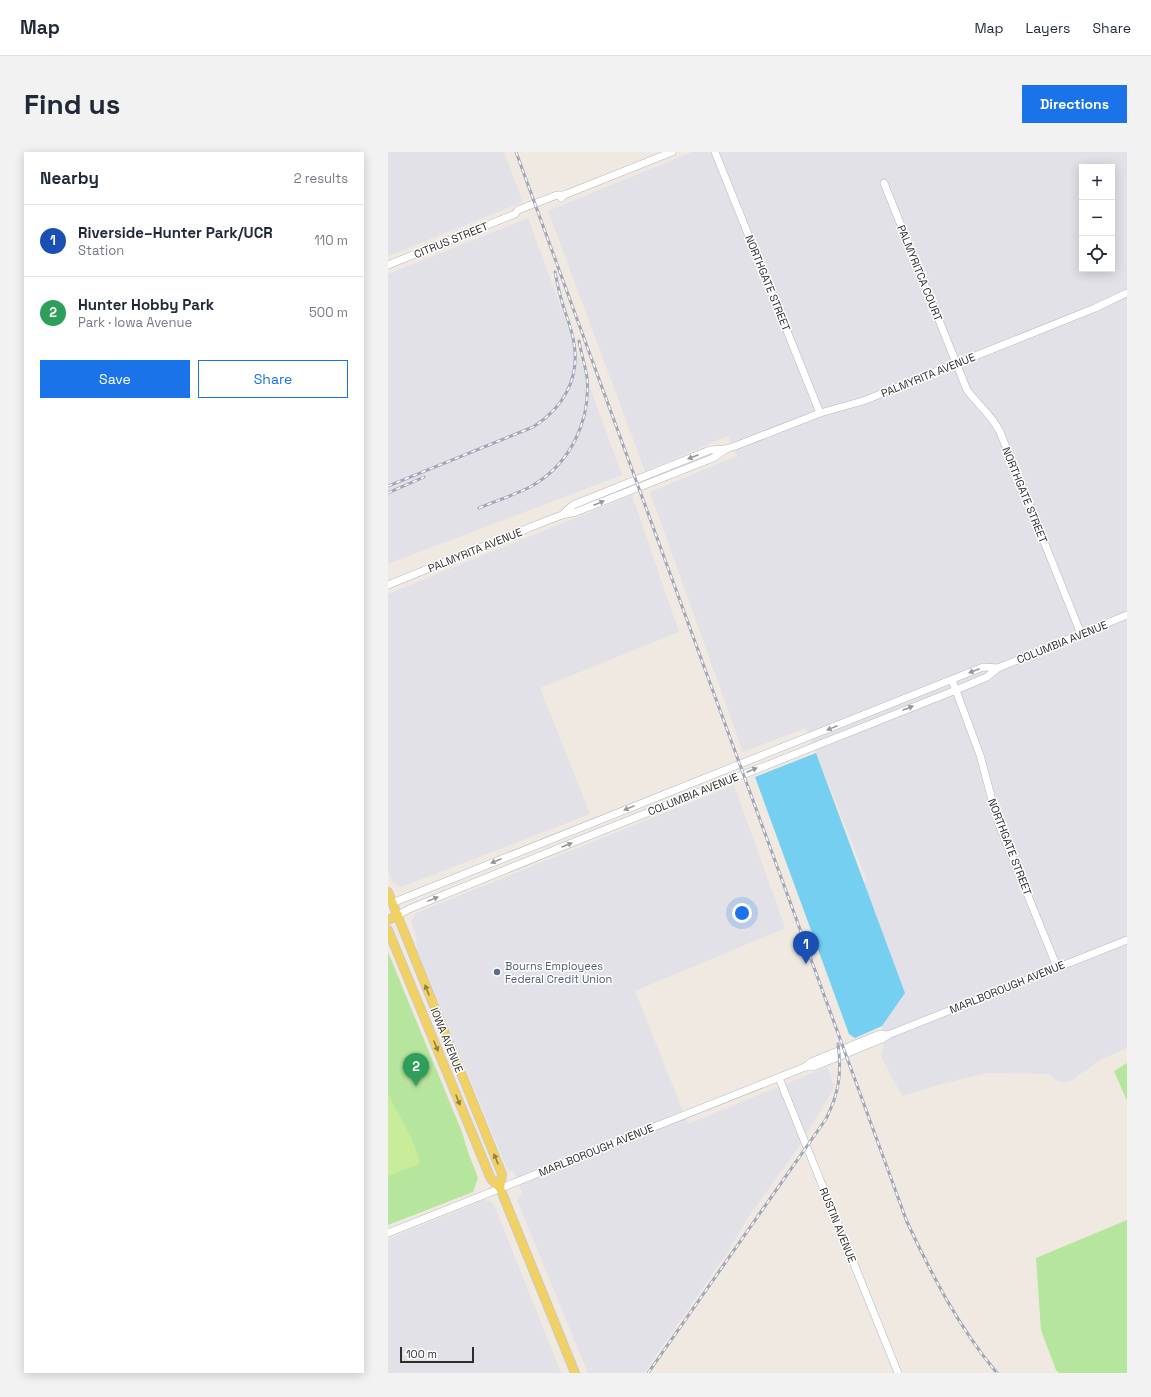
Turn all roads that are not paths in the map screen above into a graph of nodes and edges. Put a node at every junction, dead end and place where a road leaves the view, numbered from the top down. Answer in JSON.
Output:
{"nodes":[{"id":1,"x":672,"y":152,"type":"edge"},
{"id":2,"x":715,"y":152,"type":"edge"},
{"id":3,"x":884,"y":183,"type":"dead end"},
{"id":4,"x":388,"y":265,"type":"edge"},
{"id":5,"x":1127,"y":293,"type":"edge"},
{"id":6,"x":956,"y":364,"type":"junction"},
{"id":7,"x":820,"y":413,"type":"junction"},
{"id":8,"x":388,"y":585,"type":"edge"},
{"id":9,"x":1127,"y":615,"type":"edge"},
{"id":10,"x":1081,"y":634,"type":"junction"},
{"id":11,"x":998,"y":668,"type":"junction"},
{"id":12,"x":952,"y":680,"type":"junction"},
{"id":13,"x":956,"y":690,"type":"junction"},
{"id":14,"x":868,"y":713,"type":"junction"},
{"id":15,"x":872,"y":722,"type":"junction"},
{"id":16,"x":657,"y":797,"type":"junction"},
{"id":17,"x":660,"y":807,"type":"junction"},
{"id":18,"x":538,"y":844,"type":"junction"},
{"id":19,"x":512,"y":854,"type":"junction"},
{"id":20,"x":543,"y":855,"type":"junction"},
{"id":21,"x":516,"y":866,"type":"junction"},
{"id":22,"x":388,"y":892,"type":"edge"},
{"id":23,"x":390,"y":903,"type":"edge"},
{"id":24,"x":398,"y":915,"type":"junction"},
{"id":25,"x":388,"y":920,"type":"edge"},
{"id":26,"x":388,"y":930,"type":"edge"},
{"id":27,"x":1127,"y":940,"type":"edge"},
{"id":28,"x":1057,"y":967,"type":"junction"},
{"id":29,"x":779,"y":1078,"type":"junction"},
{"id":30,"x":500,"y":1188,"type":"junction"},
{"id":31,"x":388,"y":1233,"type":"edge"},
{"id":32,"x":575,"y":1373,"type":"edge"},
{"id":33,"x":898,"y":1373,"type":"edge"}],
"edges":[{"from":1,"to":4,"type":"street","name":"CITRUS STREET"},
{"from":2,"to":7,"type":"street","name":"NORTHGATE STREET"},
{"from":3,"to":6,"type":"street","name":"PALMYRITCA COURT"},
{"from":5,"to":6,"type":"street","name":"PALMYRITA AVENUE"},
{"from":6,"to":7,"type":"street","name":"PALMYRITA AVENUE"},
{"from":6,"to":10,"type":"street","name":"NORTHGATE STREET"},
{"from":7,"to":8,"type":"street","name":"PALMYRITA AVENUE"},
{"from":9,"to":10,"type":"street","name":"COLUMBIA AVENUE"},
{"from":10,"to":11,"type":"street","name":"COLUMBIA AVENUE"},
{"from":11,"to":12,"type":"street","name":"COLUMBIA AVENUE","one_way":true},
{"from":11,"to":13,"type":"street","name":"COLUMBIA AVENUE"},
{"from":12,"to":13,"type":"street","name":"NORTHGATE STREET"},
{"from":12,"to":14,"type":"street","name":"COLUMBIA AVENUE"},
{"from":15,"to":13,"type":"street","name":"COLUMBIA AVENUE","one_way":true},
{"from":13,"to":28,"type":"street","name":"NORTHGATE STREET"},
{"from":14,"to":15,"type":"street"},
{"from":14,"to":16,"type":"street","name":"COLUMBIA AVENUE","one_way":true},
{"from":17,"to":15,"type":"street","name":"COLUMBIA AVENUE","one_way":true},
{"from":16,"to":17,"type":"street"},
{"from":16,"to":18,"type":"street","name":"COLUMBIA AVENUE","one_way":true},
{"from":20,"to":17,"type":"street","name":"COLUMBIA AVENUE","one_way":true},
{"from":18,"to":19,"type":"street","name":"COLUMBIA AVENUE"},
{"from":18,"to":20,"type":"street"},
{"from":19,"to":21,"type":"street"},
{"from":19,"to":23,"type":"street","name":"COLUMBIA AVENUE","one_way":true},
{"from":20,"to":21,"type":"street","name":"COLUMBIA AVENUE"},
{"from":24,"to":21,"type":"street","name":"COLUMBIA AVENUE","one_way":true},
{"from":22,"to":23,"type":"main road","name":"IOWA AVENUE"},
{"from":23,"to":24,"type":"main road","name":"IOWA AVENUE"},
{"from":24,"to":25,"type":"main road","name":"COLUMBIA AVENUE"},
{"from":30,"to":24,"type":"main road","name":"IOWA AVENUE","one_way":true},
{"from":26,"to":30,"type":"main road","name":"IOWA AVENUE","one_way":true},
{"from":27,"to":28,"type":"street","name":"MARLBOROUGH AVENUE"},
{"from":28,"to":29,"type":"street","name":"MARLBOROUGH AVENUE"},
{"from":29,"to":30,"type":"street","name":"MARLBOROUGH AVENUE"},
{"from":29,"to":33,"type":"street","name":"RUSTIN AVENUE"},
{"from":30,"to":31,"type":"street","name":"MARLBOROUGH AVENUE"},
{"from":30,"to":32,"type":"main road","name":"IOWA AVENUE"}]}
